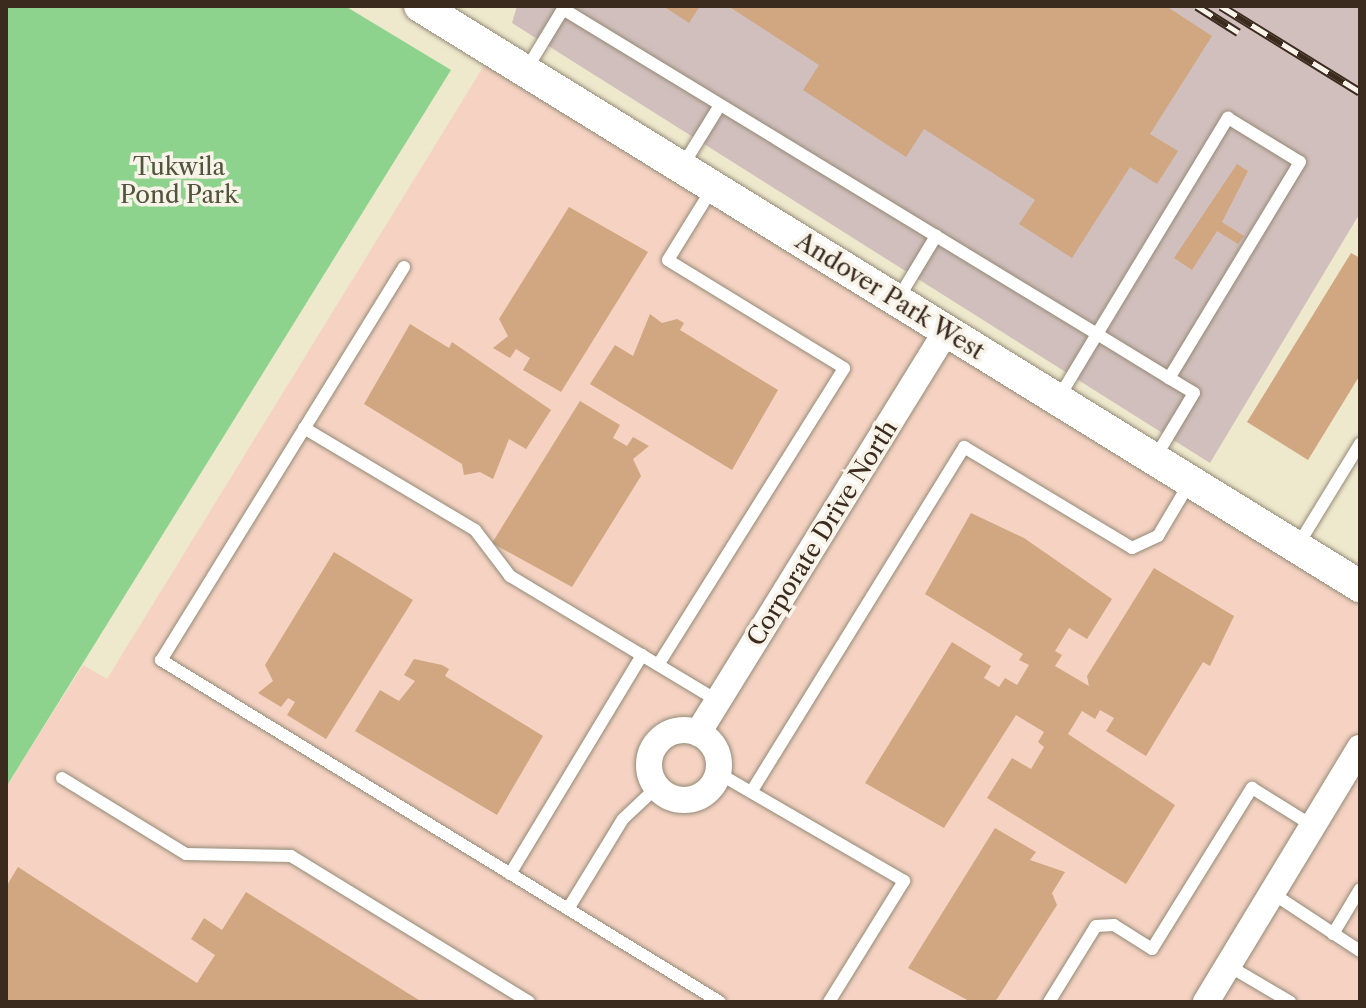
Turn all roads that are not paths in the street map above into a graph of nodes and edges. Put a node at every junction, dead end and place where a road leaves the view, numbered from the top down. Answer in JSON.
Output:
{"nodes":[{"id":1,"x":420,"y":6,"type":"edge"},
{"id":2,"x":563,"y":8,"type":"edge"},
{"id":3,"x":526,"y":70,"type":"junction"},
{"id":4,"x":720,"y":105,"type":"junction"},
{"id":5,"x":682,"y":167,"type":"junction"},
{"id":6,"x":713,"y":187,"type":"junction"},
{"id":7,"x":936,"y":236,"type":"junction"},
{"id":8,"x":404,"y":267,"type":"dead end"},
{"id":9,"x":897,"y":301,"type":"junction"},
{"id":10,"x":946,"y":332,"type":"junction"},
{"id":11,"x":1097,"y":334,"type":"junction"},
{"id":12,"x":1169,"y":378,"type":"junction"},
{"id":13,"x":1058,"y":399,"type":"junction"},
{"id":14,"x":304,"y":428,"type":"junction"},
{"id":15,"x":1360,"y":444,"type":"edge"},
{"id":16,"x":1154,"y":459,"type":"junction"},
{"id":17,"x":1190,"y":482,"type":"junction"},
{"id":18,"x":1297,"y":547,"type":"junction"},
{"id":19,"x":1360,"y":586,"type":"edge"},
{"id":20,"x":642,"y":655,"type":"junction"},
{"id":21,"x":658,"y":665,"type":"junction"},
{"id":22,"x":718,"y":701,"type":"junction"},
{"id":23,"x":698,"y":733,"type":"junction"},
{"id":24,"x":1360,"y":748,"type":"edge"},
{"id":25,"x":718,"y":773,"type":"junction"},
{"id":26,"x":62,"y":778,"type":"dead end"},
{"id":27,"x":657,"y":787,"type":"junction"},
{"id":28,"x":753,"y":789,"type":"junction"},
{"id":29,"x":1313,"y":826,"type":"junction"},
{"id":30,"x":510,"y":874,"type":"junction"},
{"id":31,"x":1360,"y":889,"type":"edge"},
{"id":32,"x":1272,"y":893,"type":"junction"},
{"id":33,"x":568,"y":909,"type":"junction"},
{"id":34,"x":1333,"y":934,"type":"junction"},
{"id":35,"x":1360,"y":951,"type":"edge"},
{"id":36,"x":1229,"y":966,"type":"junction"},
{"id":37,"x":529,"y":1002,"type":"edge"},
{"id":38,"x":720,"y":1002,"type":"edge"},
{"id":39,"x":829,"y":1002,"type":"edge"},
{"id":40,"x":1049,"y":1002,"type":"edge"},
{"id":41,"x":1206,"y":1002,"type":"edge"},
{"id":42,"x":1290,"y":1002,"type":"edge"}],
"edges":[{"from":1,"to":3,"type":"street","name":"Andover Park West"},
{"from":2,"to":3,"type":"lane"},
{"from":2,"to":4,"type":"lane"},
{"from":3,"to":5,"type":"street","name":"Andover Park West"},
{"from":4,"to":5,"type":"lane"},
{"from":4,"to":7,"type":"lane"},
{"from":5,"to":6,"type":"street","name":"Andover Park West"},
{"from":6,"to":9,"type":"street","name":"Andover Park West"},
{"from":6,"to":21,"type":"lane"},
{"from":7,"to":9,"type":"lane"},
{"from":7,"to":11,"type":"lane"},
{"from":8,"to":14,"type":"lane"},
{"from":9,"to":10,"type":"street","name":"Andover Park West"},
{"from":10,"to":13,"type":"street","name":"Andover Park West"},
{"from":10,"to":22,"type":"street","name":"Corporate Drive North"},
{"from":11,"to":12,"type":"lane"},
{"from":11,"to":12,"type":"lane"},
{"from":11,"to":13,"type":"lane"},
{"from":12,"to":16,"type":"lane"},
{"from":13,"to":16,"type":"street","name":"Andover Park West"},
{"from":14,"to":20,"type":"lane"},
{"from":14,"to":30,"type":"lane"},
{"from":15,"to":18,"type":"lane"},
{"from":16,"to":17,"type":"street","name":"Andover Park West"},
{"from":17,"to":18,"type":"street","name":"Andover Park West"},
{"from":17,"to":28,"type":"lane"},
{"from":18,"to":19,"type":"street","name":"Andover Park West"},
{"from":20,"to":21,"type":"lane"},
{"from":20,"to":30,"type":"lane"},
{"from":21,"to":22,"type":"lane"},
{"from":22,"to":23,"type":"street","name":"Corporate Drive North"},
{"from":23,"to":25,"type":"street"},
{"from":23,"to":27,"type":"street"},
{"from":24,"to":29,"type":"street"},
{"from":25,"to":27,"type":"street"},
{"from":25,"to":28,"type":"lane"},
{"from":26,"to":37,"type":"lane"},
{"from":27,"to":33,"type":"lane"},
{"from":28,"to":39,"type":"lane"},
{"from":29,"to":32,"type":"street"},
{"from":29,"to":40,"type":"lane"},
{"from":30,"to":33,"type":"lane"},
{"from":31,"to":34,"type":"lane"},
{"from":32,"to":34,"type":"lane"},
{"from":32,"to":36,"type":"street"},
{"from":33,"to":38,"type":"lane"},
{"from":34,"to":35,"type":"lane"},
{"from":36,"to":41,"type":"street"},
{"from":36,"to":42,"type":"lane"}]}
